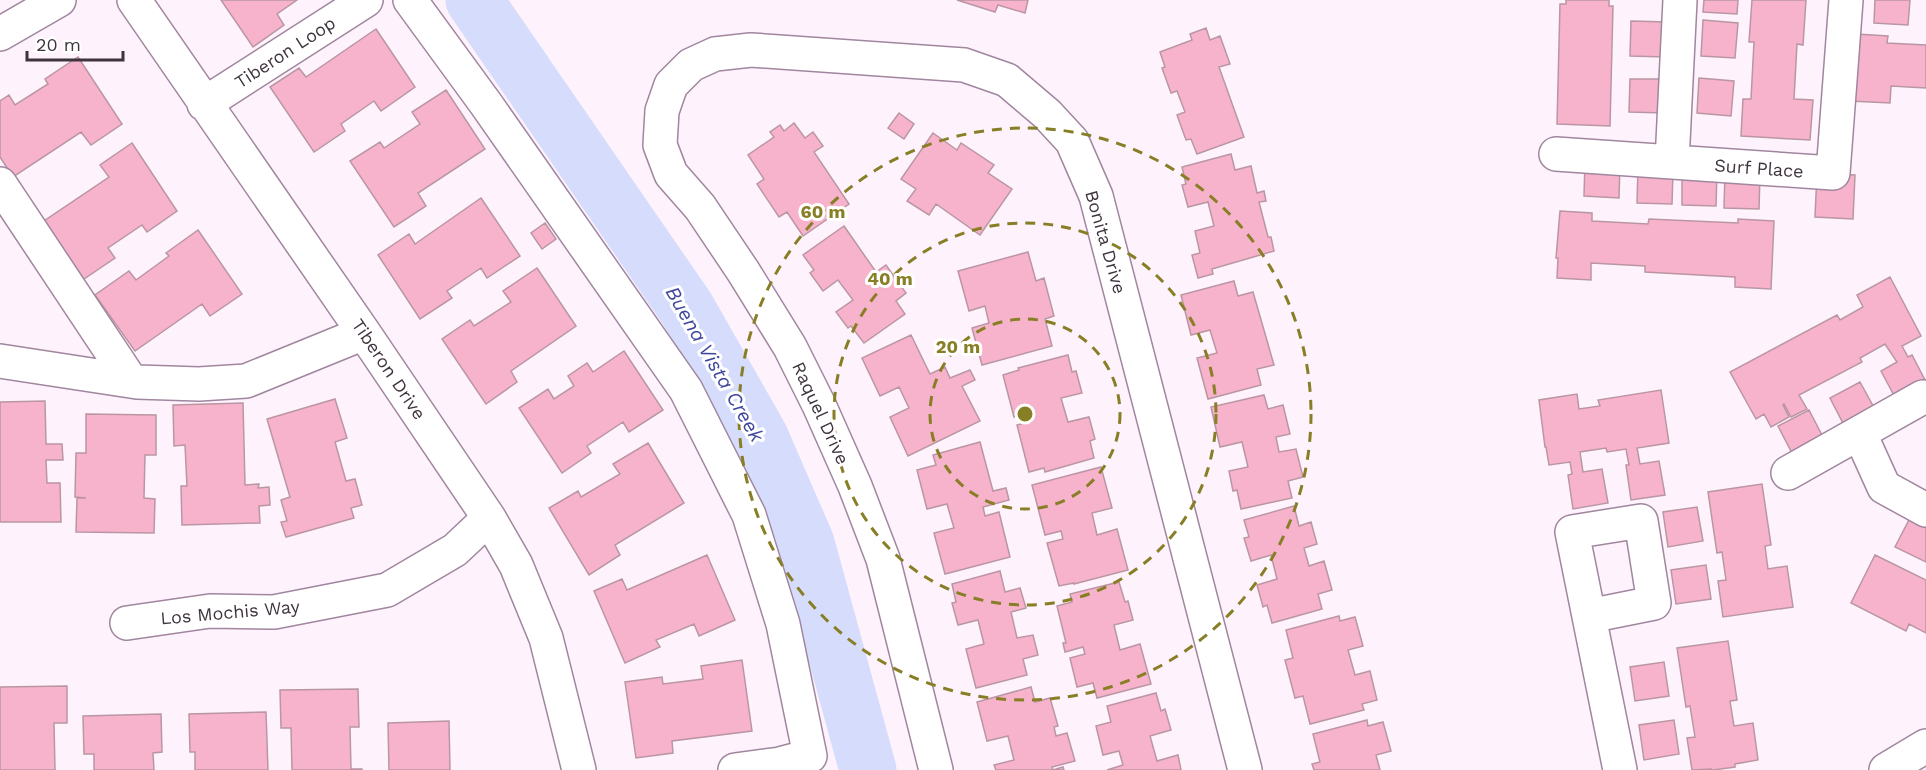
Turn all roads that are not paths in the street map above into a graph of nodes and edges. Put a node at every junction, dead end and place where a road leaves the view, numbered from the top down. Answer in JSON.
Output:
{"nodes":[{"id":1,"x":59,"y":0,"type":"edge"},
{"id":2,"x":134,"y":0,"type":"edge"},
{"id":3,"x":366,"y":0,"type":"edge"},
{"id":4,"x":410,"y":0,"type":"edge"},
{"id":5,"x":1680,"y":0,"type":"edge"},
{"id":6,"x":1846,"y":0,"type":"edge"},
{"id":7,"x":0,"y":34,"type":"edge"},
{"id":8,"x":671,"y":85,"type":"joint"},
{"id":9,"x":204,"y":104,"type":"junction"},
{"id":10,"x":1556,"y":154,"type":"dead end"},
{"id":11,"x":1672,"y":162,"type":"junction"},
{"id":12,"x":0,"y":184,"type":"edge"},
{"id":13,"x":364,"y":333,"type":"junction"},
{"id":14,"x":0,"y":361,"type":"edge"},
{"id":15,"x":131,"y":381,"type":"junction"},
{"id":16,"x":1923,"y":397,"type":"dead end"},
{"id":17,"x":1860,"y":434,"type":"junction"},
{"id":18,"x":1788,"y":473,"type":"dead end"},
{"id":19,"x":1926,"y":510,"type":"edge"},
{"id":20,"x":489,"y":519,"type":"junction"},
{"id":21,"x":1589,"y":616,"type":"dead end"},
{"id":22,"x":127,"y":623,"type":"dead end"},
{"id":23,"x":1926,"y":746,"type":"edge"},
{"id":24,"x":579,"y":770,"type":"edge"},
{"id":25,"x":735,"y":770,"type":"edge"},
{"id":26,"x":936,"y":770,"type":"edge"},
{"id":27,"x":1245,"y":770,"type":"edge"},
{"id":28,"x":1620,"y":770,"type":"edge"},
{"id":29,"x":1886,"y":770,"type":"edge"}],
"edges":[{"from":1,"to":7,"type":"street"},
{"from":2,"to":9,"type":"street","name":"Tiberon Drive"},
{"from":3,"to":9,"type":"street","name":"Tiberon Loop"},
{"from":4,"to":25,"type":"street"},
{"from":5,"to":11,"type":"street"},
{"from":6,"to":11,"type":"street","name":"Surf Place"},
{"from":8,"to":26,"type":"street","name":"Raquel Drive"},
{"from":8,"to":27,"type":"street","name":"Bonita Drive"},
{"from":9,"to":13,"type":"street","name":"Tiberon Drive"},
{"from":10,"to":11,"type":"street"},
{"from":12,"to":15,"type":"street"},
{"from":13,"to":15,"type":"street"},
{"from":13,"to":20,"type":"street","name":"Tiberon Drive"},
{"from":14,"to":15,"type":"street"},
{"from":16,"to":17,"type":"street"},
{"from":17,"to":18,"type":"street"},
{"from":17,"to":19,"type":"street"},
{"from":20,"to":22,"type":"street","name":"Los Mochis Way"},
{"from":20,"to":24,"type":"street","name":"Tiberon Drive"},
{"from":21,"to":28,"type":"street"},
{"from":23,"to":29,"type":"street"}]}
